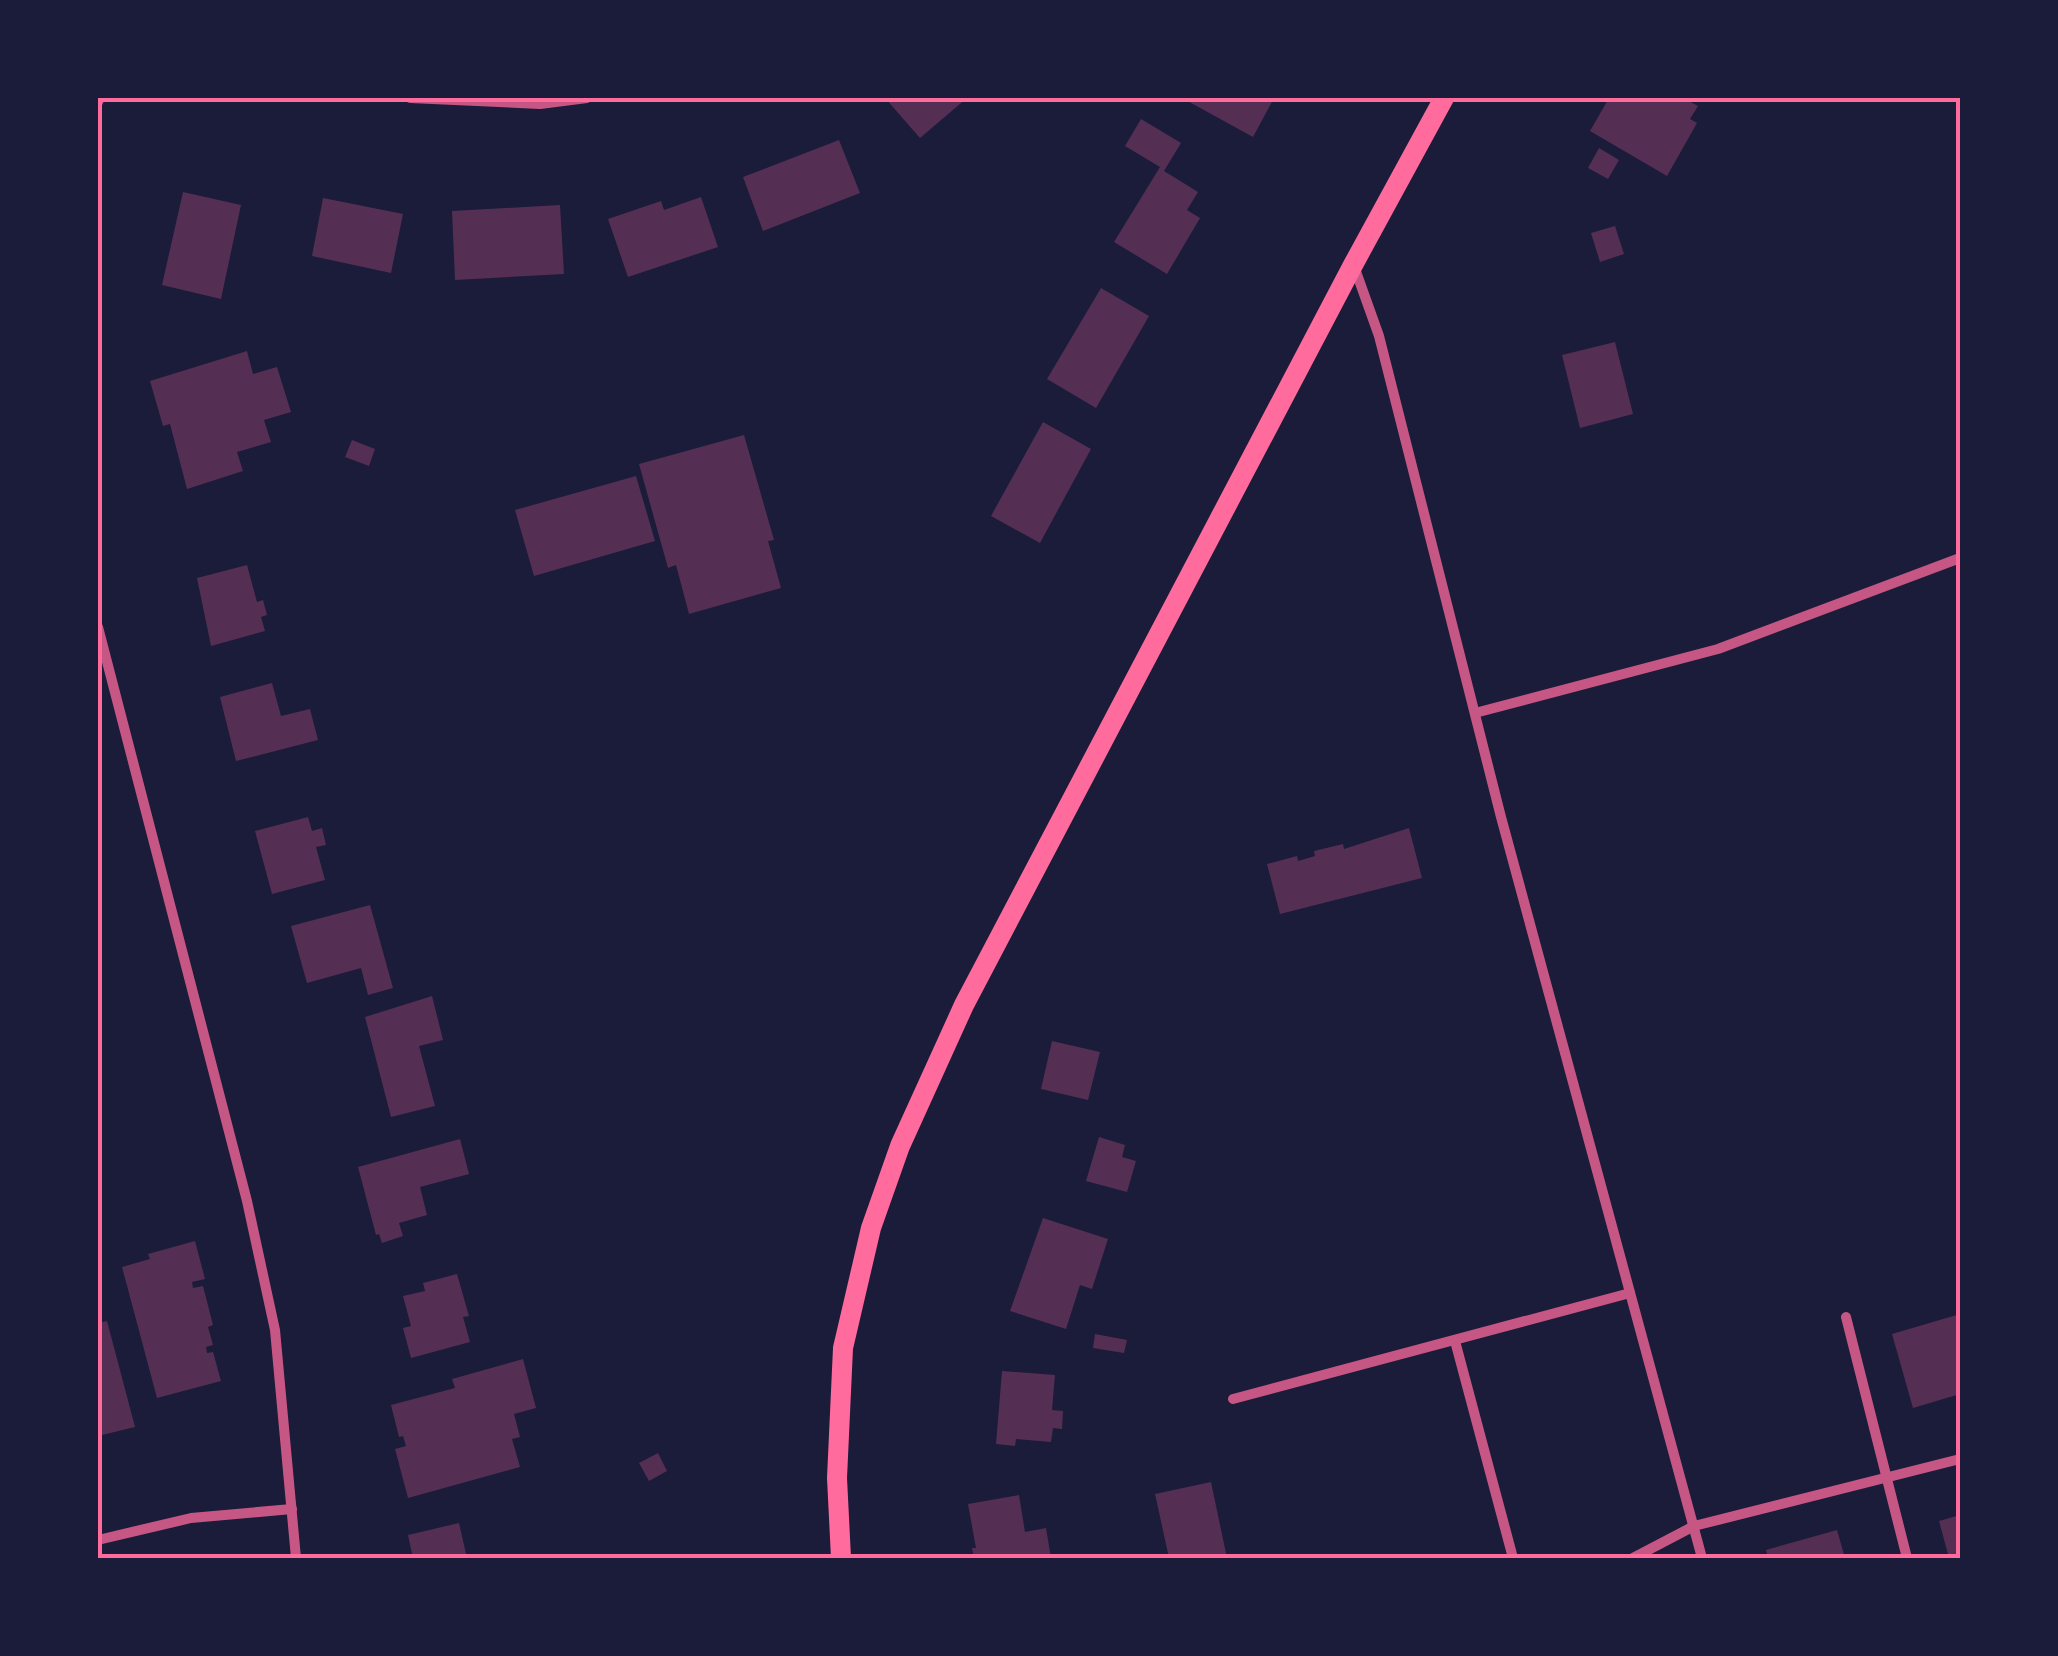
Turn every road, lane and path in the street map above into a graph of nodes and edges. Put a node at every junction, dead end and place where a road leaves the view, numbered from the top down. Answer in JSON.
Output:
{"nodes":[{"id":1,"x":410,"y":98,"type":"edge"},
{"id":2,"x":587,"y":98,"type":"edge"},
{"id":3,"x":1444,"y":98,"type":"edge"},
{"id":4,"x":1353,"y":264,"type":"junction"},
{"id":5,"x":1960,"y":558,"type":"edge"},
{"id":6,"x":98,"y":627,"type":"edge"},
{"id":7,"x":1475,"y":713,"type":"junction"},
{"id":8,"x":1630,"y":1293,"type":"junction"},
{"id":9,"x":1846,"y":1317,"type":"dead end"},
{"id":10,"x":1454,"y":1341,"type":"junction"},
{"id":11,"x":1234,"y":1399,"type":"dead end"},
{"id":12,"x":1960,"y":1459,"type":"edge"},
{"id":13,"x":1887,"y":1478,"type":"junction"},
{"id":14,"x":292,"y":1510,"type":"junction"},
{"id":15,"x":1694,"y":1526,"type":"junction"},
{"id":16,"x":98,"y":1540,"type":"edge"},
{"id":17,"x":296,"y":1558,"type":"edge"},
{"id":18,"x":841,"y":1558,"type":"edge"},
{"id":19,"x":1513,"y":1558,"type":"edge"},
{"id":20,"x":1634,"y":1558,"type":"edge"},
{"id":21,"x":1702,"y":1558,"type":"edge"},
{"id":22,"x":1907,"y":1558,"type":"edge"}],
"edges":[{"from":1,"to":2,"type":"street"},
{"from":3,"to":4,"type":"main road"},
{"from":4,"to":7,"type":"street"},
{"from":4,"to":18,"type":"main road"},
{"from":5,"to":7,"type":"street"},
{"from":6,"to":14,"type":"street"},
{"from":7,"to":8,"type":"street"},
{"from":8,"to":10,"type":"street"},
{"from":8,"to":15,"type":"street"},
{"from":9,"to":13,"type":"street"},
{"from":10,"to":11,"type":"street"},
{"from":10,"to":19,"type":"street"},
{"from":12,"to":13,"type":"street"},
{"from":13,"to":15,"type":"street"},
{"from":13,"to":22,"type":"street"},
{"from":14,"to":16,"type":"street"},
{"from":14,"to":17,"type":"street"},
{"from":15,"to":20,"type":"street"},
{"from":15,"to":21,"type":"street"}]}
